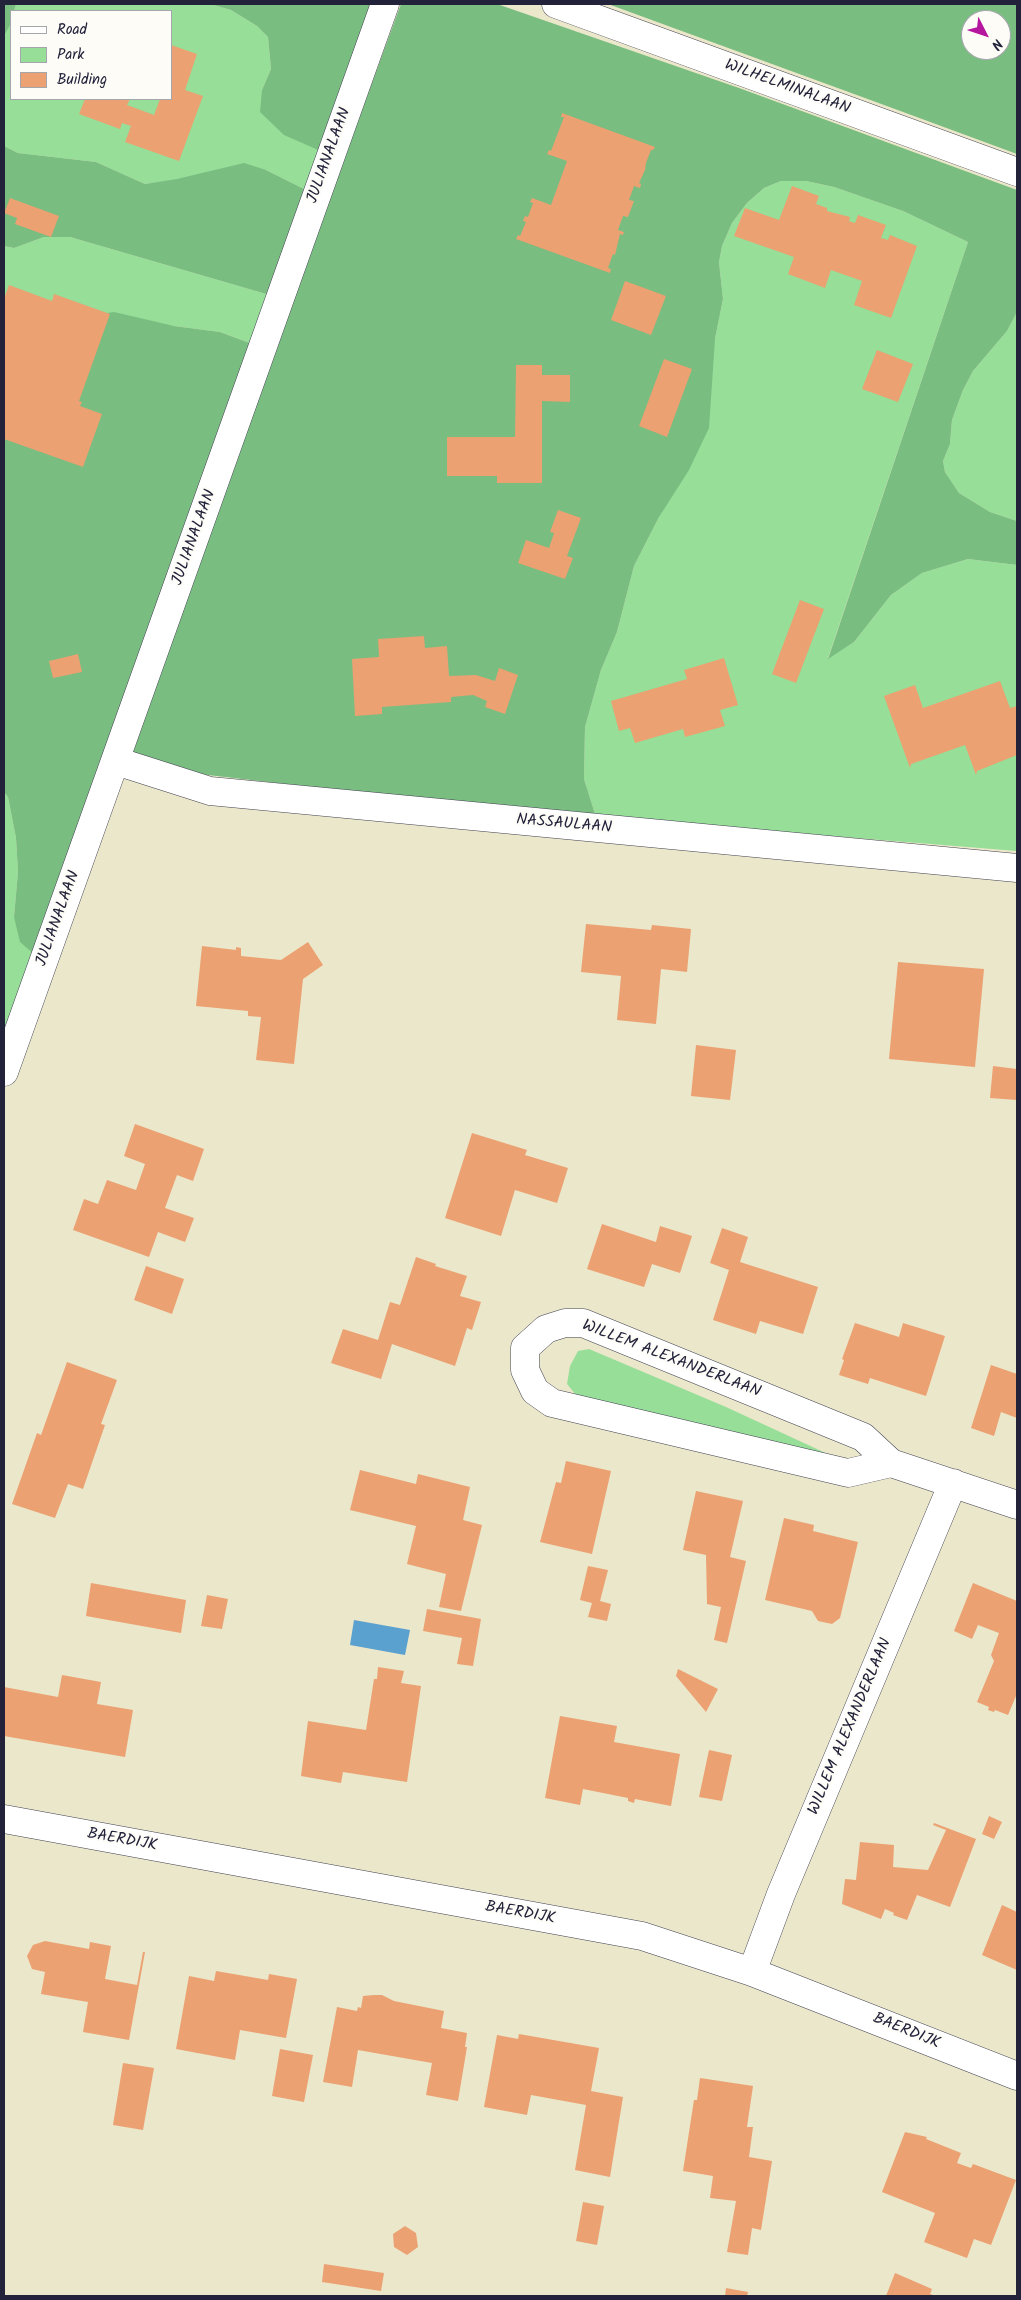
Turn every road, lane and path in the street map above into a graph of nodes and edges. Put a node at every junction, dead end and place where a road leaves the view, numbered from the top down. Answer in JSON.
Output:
{"nodes":[{"id":1,"x":385,"y":4,"type":"edge"},
{"id":2,"x":556,"y":4,"type":"edge"},
{"id":3,"x":1017,"y":172,"type":"edge"},
{"id":4,"x":116,"y":761,"type":"junction"},
{"id":5,"x":1017,"y":868,"type":"edge"},
{"id":6,"x":4,"y":1072,"type":"edge"},
{"id":7,"x":891,"y":1463,"type":"junction"},
{"id":8,"x":953,"y":1483,"type":"junction"},
{"id":9,"x":1017,"y":1505,"type":"edge"},
{"id":10,"x":4,"y":1819,"type":"edge"},
{"id":11,"x":752,"y":1972,"type":"junction"},
{"id":12,"x":1017,"y":2076,"type":"edge"}],
"edges":[{"from":1,"to":4,"type":"street","name":"JULIANALAAN"},
{"from":2,"to":3,"type":"street","name":"WILHELMINALAAN"},
{"from":4,"to":5,"type":"street","name":"NASSAULAAN"},
{"from":4,"to":6,"type":"street","name":"JULIANALAAN"},
{"from":7,"to":7,"type":"street","name":"WILLEM ALEXANDERLAAN"},
{"from":7,"to":8,"type":"street","name":"WILLEM ALEXANDERLAAN"},
{"from":8,"to":9,"type":"street","name":"WILLEM ALEXANDERLAAN"},
{"from":8,"to":11,"type":"street","name":"WILLEM ALEXANDERLAAN"},
{"from":10,"to":11,"type":"street","name":"BAERDIJK"},
{"from":11,"to":12,"type":"street","name":"BAERDIJK"}]}
